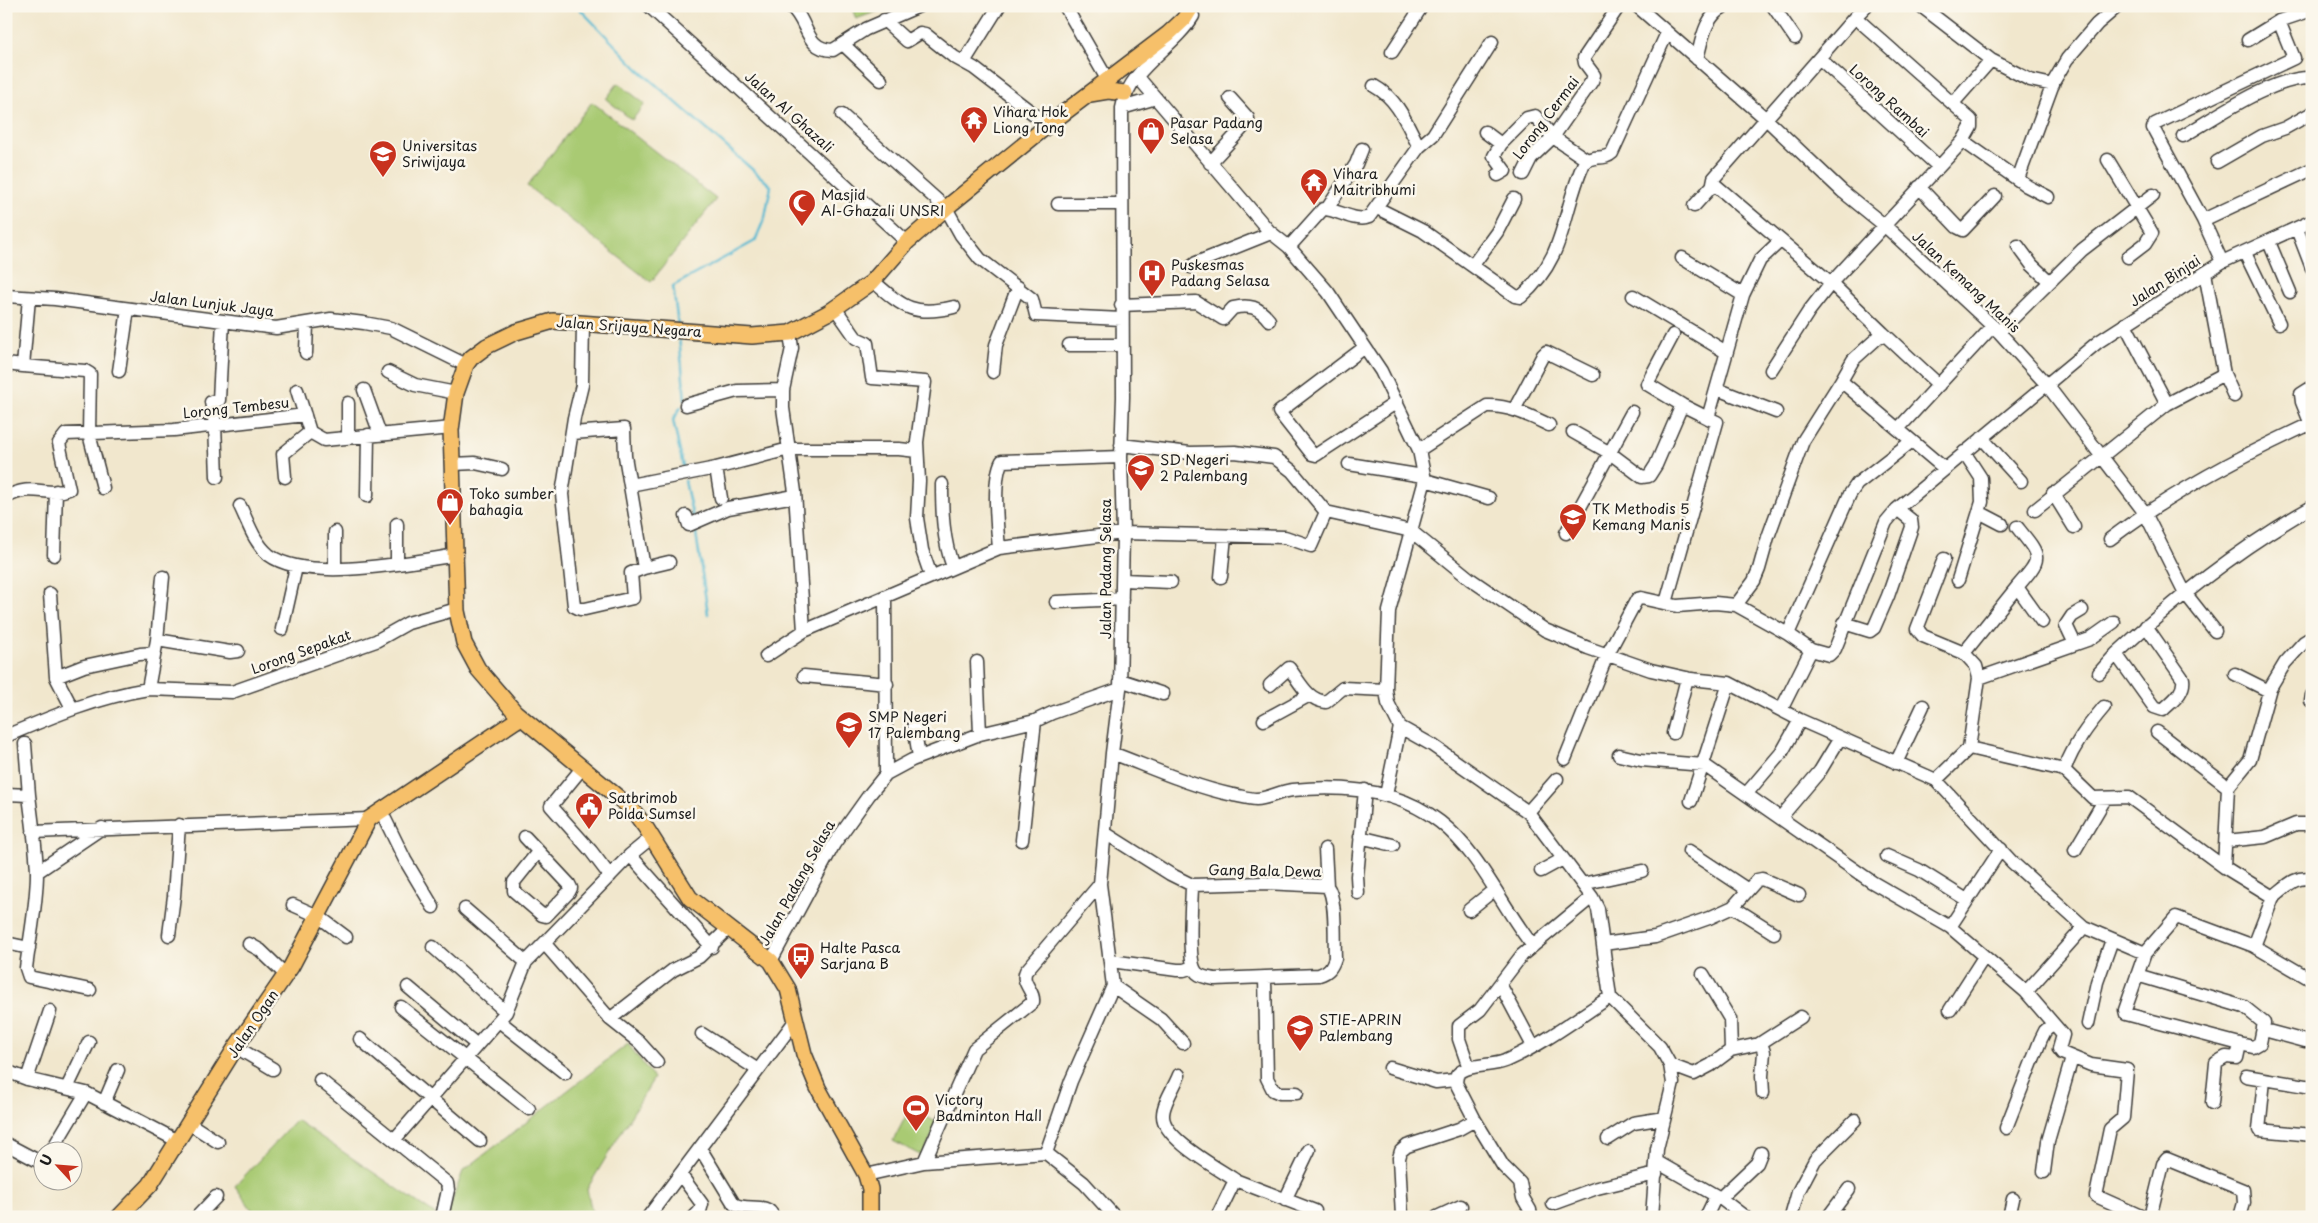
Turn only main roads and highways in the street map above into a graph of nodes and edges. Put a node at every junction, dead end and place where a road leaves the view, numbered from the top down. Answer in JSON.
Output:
{"nodes":[{"id":1,"x":1192,"y":6,"type":"edge"},
{"id":2,"x":1088,"y":94,"type":"junction"},
{"id":3,"x":1123,"y":101,"type":"road end"},
{"id":4,"x":521,"y":717,"type":"junction"},
{"id":5,"x":119,"y":1217,"type":"edge"},
{"id":6,"x":870,"y":1217,"type":"edge"}],
"edges":[{"from":1,"to":2,"type":"main road","name":"Jalan Srijaya Negara"},
{"from":2,"to":3,"type":"main road"},
{"from":2,"to":4,"type":"main road","name":"Jalan Srijaya Negara"},
{"from":4,"to":5,"type":"main road","name":"Jalan Ogan"},
{"from":4,"to":6,"type":"main road","name":"Jalan Srijaya Negara"}]}
